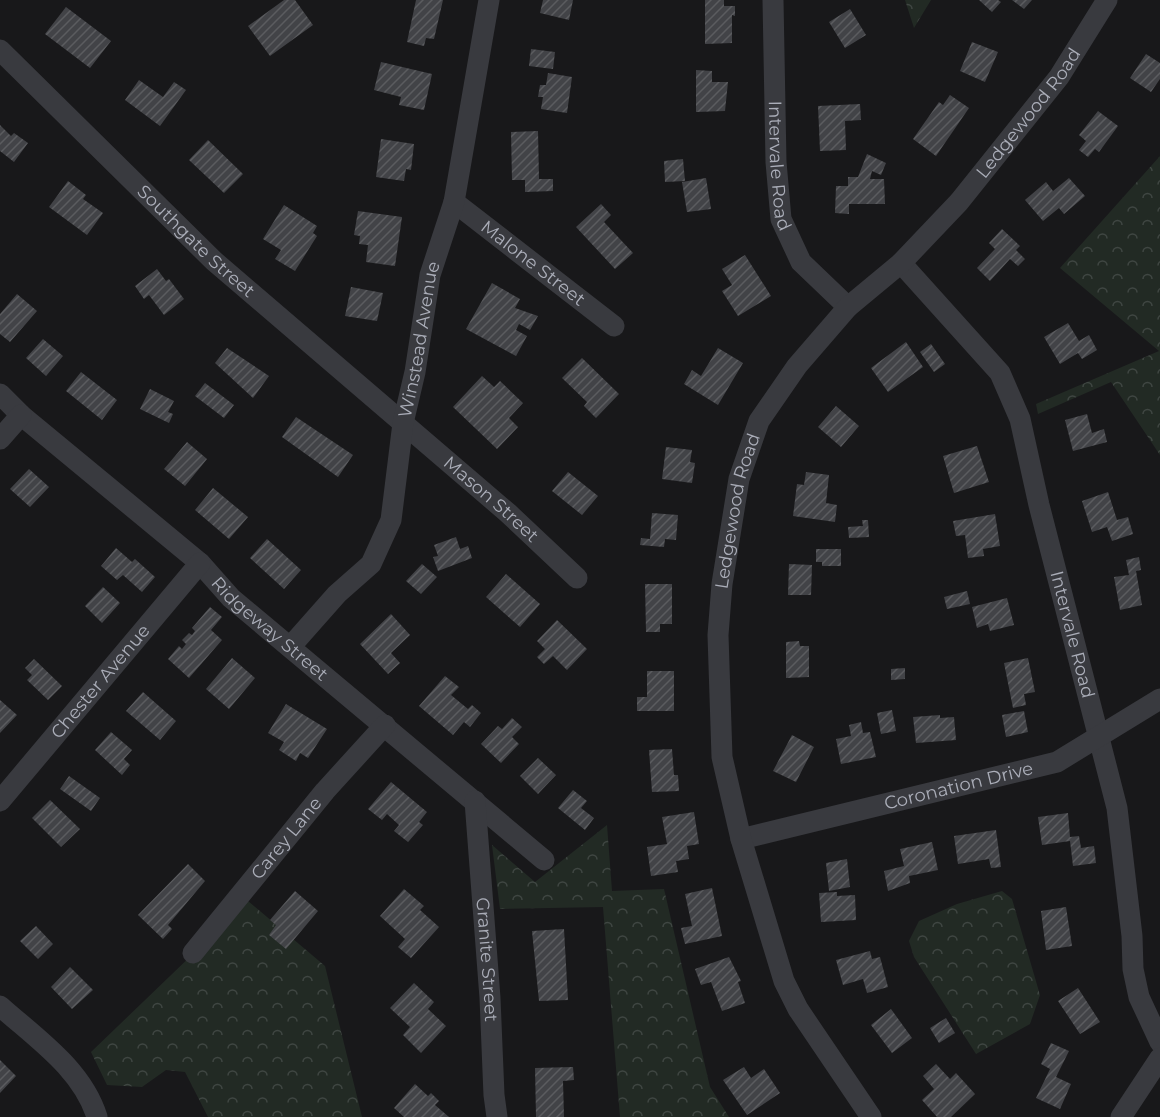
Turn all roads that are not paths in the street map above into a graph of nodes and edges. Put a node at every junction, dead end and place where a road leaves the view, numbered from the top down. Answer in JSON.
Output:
{"nodes":[{"id":1,"x":489,"y":0,"type":"edge"},
{"id":2,"x":773,"y":0,"type":"edge"},
{"id":3,"x":1107,"y":0,"type":"edge"},
{"id":4,"x":0,"y":50,"type":"edge"},
{"id":5,"x":454,"y":202,"type":"junction"},
{"id":6,"x":901,"y":263,"type":"junction"},
{"id":7,"x":848,"y":307,"type":"junction"},
{"id":8,"x":614,"y":326,"type":"dead end"},
{"id":9,"x":0,"y":394,"type":"edge"},
{"id":10,"x":21,"y":415,"type":"junction"},
{"id":11,"x":404,"y":423,"type":"junction"},
{"id":12,"x":0,"y":440,"type":"edge"},
{"id":13,"x":200,"y":563,"type":"junction"},
{"id":14,"x":577,"y":578,"type":"dead end"},
{"id":15,"x":291,"y":646,"type":"junction"},
{"id":16,"x":1160,"y":699,"type":"edge"},
{"id":17,"x":385,"y":725,"type":"junction"},
{"id":18,"x":1099,"y":736,"type":"junction"},
{"id":19,"x":0,"y":801,"type":"edge"},
{"id":20,"x":476,"y":801,"type":"junction"},
{"id":21,"x":741,"y":839,"type":"junction"},
{"id":22,"x":544,"y":860,"type":"dead end"},
{"id":23,"x":193,"y":953,"type":"dead end"},
{"id":24,"x":0,"y":1006,"type":"edge"},
{"id":25,"x":1160,"y":1042,"type":"edge"},
{"id":26,"x":1160,"y":1058,"type":"edge"},
{"id":27,"x":98,"y":1117,"type":"edge"},
{"id":28,"x":497,"y":1117,"type":"edge"},
{"id":29,"x":871,"y":1117,"type":"edge"},
{"id":30,"x":1120,"y":1117,"type":"edge"}],
"edges":[{"from":1,"to":5,"type":"street","name":"Winstead Avenue"},
{"from":2,"to":7,"type":"street","name":"Intervale Road"},
{"from":3,"to":6,"type":"street","name":"Ledgewood Road"},
{"from":4,"to":11,"type":"street","name":"Southgate Street"},
{"from":5,"to":8,"type":"street","name":"Malone Street"},
{"from":5,"to":11,"type":"street","name":"Winstead Avenue"},
{"from":6,"to":7,"type":"street","name":"Ledgewood Road"},
{"from":6,"to":18,"type":"street","name":"Intervale Road"},
{"from":7,"to":21,"type":"street","name":"Ledgewood Road"},
{"from":9,"to":10,"type":"street","name":"Ridgeway Street"},
{"from":10,"to":12,"type":"street"},
{"from":10,"to":13,"type":"street","name":"Ridgeway Street"},
{"from":11,"to":14,"type":"street","name":"Mason Street"},
{"from":11,"to":15,"type":"street","name":"Winstead Avenue"},
{"from":13,"to":15,"type":"street","name":"Ridgeway Street"},
{"from":13,"to":19,"type":"street","name":"Chester Avenue"},
{"from":15,"to":17,"type":"street","name":"Ridgeway Street"},
{"from":16,"to":18,"type":"street","name":"Coronation Drive"},
{"from":17,"to":20,"type":"street","name":"Ridgeway Street"},
{"from":17,"to":23,"type":"street","name":"Carey Lane"},
{"from":18,"to":21,"type":"street","name":"Coronation Drive"},
{"from":18,"to":25,"type":"street","name":"Intervale Road"},
{"from":20,"to":22,"type":"street","name":"Ridgeway Street"},
{"from":20,"to":28,"type":"street","name":"Granite Street"},
{"from":21,"to":29,"type":"street","name":"Ledgewood Road"},
{"from":24,"to":27,"type":"street"},
{"from":26,"to":30,"type":"street"}]}
